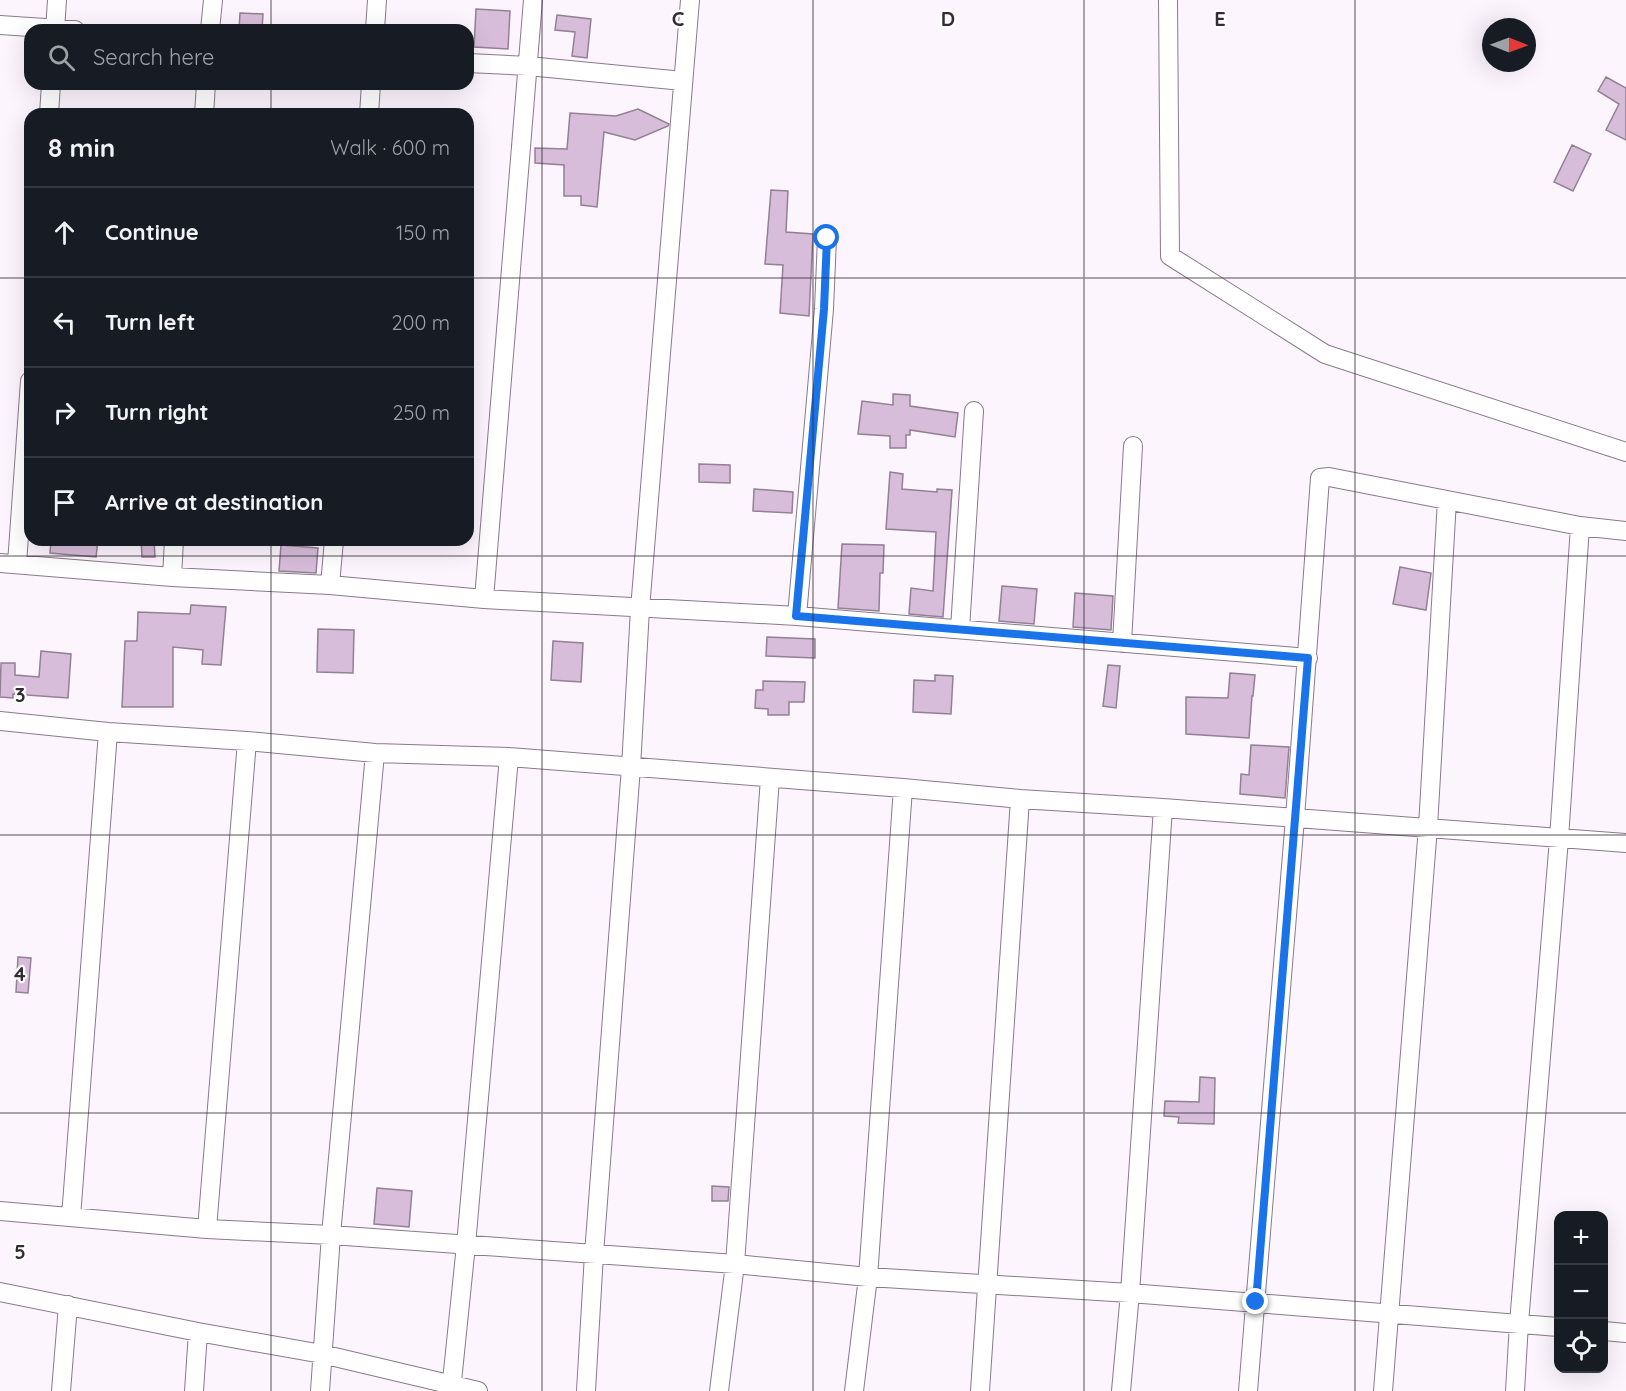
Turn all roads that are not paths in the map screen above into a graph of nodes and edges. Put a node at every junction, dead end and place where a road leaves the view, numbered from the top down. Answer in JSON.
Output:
{"nodes":[{"id":1,"x":57,"y":0,"type":"edge"},
{"id":2,"x":213,"y":0,"type":"edge"},
{"id":3,"x":377,"y":0,"type":"edge"},
{"id":4,"x":533,"y":0,"type":"edge"},
{"id":5,"x":690,"y":0,"type":"edge"},
{"id":6,"x":1168,"y":0,"type":"edge"},
{"id":7,"x":55,"y":24,"type":"edge"},
{"id":8,"x":211,"y":24,"type":"edge"},
{"id":9,"x":375,"y":24,"type":"edge"},
{"id":10,"x":0,"y":25,"type":"edge"},
{"id":11,"x":24,"y":27,"type":"edge"},
{"id":12,"x":474,"y":63,"type":"edge"},
{"id":13,"x":528,"y":66,"type":"junction"},
{"id":14,"x":683,"y":81,"type":"junction"},
{"id":15,"x":51,"y":90,"type":"edge"},
{"id":16,"x":206,"y":90,"type":"edge"},
{"id":17,"x":371,"y":90,"type":"edge"},
{"id":18,"x":49,"y":108,"type":"edge"},
{"id":19,"x":204,"y":108,"type":"edge"},
{"id":20,"x":369,"y":108,"type":"edge"},
{"id":21,"x":827,"y":238,"type":"dead end"},
{"id":22,"x":974,"y":411,"type":"dead end"},
{"id":23,"x":24,"y":431,"type":"edge"},
{"id":24,"x":1133,"y":446,"type":"dead end"},
{"id":25,"x":1626,"y":452,"type":"edge"},
{"id":26,"x":1447,"y":500,"type":"junction"},
{"id":27,"x":1580,"y":526,"type":"junction"},
{"id":28,"x":1626,"y":531,"type":"edge"},
{"id":29,"x":174,"y":546,"type":"edge"},
{"id":30,"x":333,"y":546,"type":"edge"},
{"id":31,"x":8,"y":564,"type":"edge"},
{"id":32,"x":172,"y":577,"type":"junction"},
{"id":33,"x":330,"y":585,"type":"junction"},
{"id":34,"x":484,"y":599,"type":"junction"},
{"id":35,"x":640,"y":609,"type":"junction"},
{"id":36,"x":796,"y":616,"type":"junction"},
{"id":37,"x":960,"y":629,"type":"junction"},
{"id":38,"x":1122,"y":643,"type":"junction"},
{"id":39,"x":1308,"y":658,"type":"junction"},
{"id":40,"x":0,"y":722,"type":"edge"},
{"id":41,"x":108,"y":732,"type":"junction"},
{"id":42,"x":247,"y":741,"type":"junction"},
{"id":43,"x":375,"y":753,"type":"junction"},
{"id":44,"x":509,"y":757,"type":"junction"},
{"id":45,"x":631,"y":767,"type":"junction"},
{"id":46,"x":770,"y":778,"type":"junction"},
{"id":47,"x":903,"y":788,"type":"junction"},
{"id":48,"x":1020,"y":800,"type":"junction"},
{"id":49,"x":1163,"y":808,"type":"junction"},
{"id":50,"x":1295,"y":818,"type":"junction"},
{"id":51,"x":1428,"y":827,"type":"junction"},
{"id":52,"x":1559,"y":839,"type":"junction"},
{"id":53,"x":1626,"y":843,"type":"edge"},
{"id":54,"x":0,"y":1211,"type":"edge"},
{"id":55,"x":70,"y":1217,"type":"junction"},
{"id":56,"x":207,"y":1229,"type":"junction"},
{"id":57,"x":331,"y":1235,"type":"junction"},
{"id":58,"x":466,"y":1245,"type":"junction"},
{"id":59,"x":594,"y":1254,"type":"junction"},
{"id":60,"x":735,"y":1264,"type":"junction"},
{"id":61,"x":868,"y":1277,"type":"junction"},
{"id":62,"x":988,"y":1284,"type":"junction"},
{"id":63,"x":0,"y":1293,"type":"edge"},
{"id":64,"x":1130,"y":1293,"type":"junction"},
{"id":65,"x":1256,"y":1302,"type":"junction"},
{"id":66,"x":68,"y":1305,"type":"junction"},
{"id":67,"x":1388,"y":1313,"type":"junction"},
{"id":68,"x":1519,"y":1323,"type":"junction"},
{"id":69,"x":1554,"y":1327,"type":"edge"},
{"id":70,"x":1608,"y":1331,"type":"edge"},
{"id":71,"x":198,"y":1332,"type":"junction"},
{"id":72,"x":1626,"y":1333,"type":"edge"},
{"id":73,"x":322,"y":1354,"type":"junction"},
{"id":74,"x":451,"y":1389,"type":"edge"},
{"id":75,"x":61,"y":1391,"type":"edge"},
{"id":76,"x":194,"y":1391,"type":"edge"},
{"id":77,"x":320,"y":1391,"type":"edge"},
{"id":78,"x":478,"y":1391,"type":"edge"},
{"id":79,"x":586,"y":1391,"type":"edge"},
{"id":80,"x":719,"y":1391,"type":"edge"},
{"id":81,"x":854,"y":1391,"type":"edge"},
{"id":82,"x":980,"y":1391,"type":"edge"},
{"id":83,"x":1121,"y":1391,"type":"edge"},
{"id":84,"x":1248,"y":1391,"type":"edge"},
{"id":85,"x":1383,"y":1391,"type":"edge"},
{"id":86,"x":1515,"y":1391,"type":"edge"}],
"edges":[{"from":1,"to":7,"type":"street"},
{"from":2,"to":8,"type":"street"},
{"from":3,"to":9,"type":"street"},
{"from":4,"to":13,"type":"street"},
{"from":5,"to":14,"type":"street"},
{"from":6,"to":25,"type":"street"},
{"from":10,"to":11,"type":"street"},
{"from":12,"to":13,"type":"street"},
{"from":13,"to":14,"type":"street"},
{"from":13,"to":34,"type":"street"},
{"from":14,"to":35,"type":"street"},
{"from":15,"to":18,"type":"street"},
{"from":16,"to":19,"type":"street"},
{"from":17,"to":20,"type":"street"},
{"from":21,"to":36,"type":"street"},
{"from":22,"to":37,"type":"street"},
{"from":23,"to":31,"type":"street"},
{"from":24,"to":38,"type":"street"},
{"from":26,"to":27,"type":"street"},
{"from":26,"to":39,"type":"street"},
{"from":26,"to":51,"type":"street"},
{"from":27,"to":28,"type":"street"},
{"from":27,"to":52,"type":"street"},
{"from":29,"to":32,"type":"street"},
{"from":30,"to":33,"type":"street"},
{"from":31,"to":32,"type":"street"},
{"from":32,"to":33,"type":"street"},
{"from":33,"to":34,"type":"street"},
{"from":34,"to":35,"type":"street"},
{"from":35,"to":36,"type":"street"},
{"from":35,"to":45,"type":"street"},
{"from":36,"to":37,"type":"street"},
{"from":37,"to":38,"type":"street"},
{"from":38,"to":39,"type":"street"},
{"from":39,"to":50,"type":"street"},
{"from":40,"to":41,"type":"street"},
{"from":41,"to":42,"type":"street"},
{"from":41,"to":55,"type":"street"},
{"from":42,"to":43,"type":"street"},
{"from":42,"to":56,"type":"street"},
{"from":43,"to":44,"type":"street"},
{"from":43,"to":57,"type":"street"},
{"from":44,"to":45,"type":"street"},
{"from":44,"to":58,"type":"street"},
{"from":45,"to":46,"type":"street"},
{"from":45,"to":59,"type":"street"},
{"from":46,"to":47,"type":"street"},
{"from":46,"to":60,"type":"street"},
{"from":47,"to":48,"type":"street"},
{"from":47,"to":61,"type":"street"},
{"from":48,"to":49,"type":"street"},
{"from":48,"to":62,"type":"street"},
{"from":49,"to":50,"type":"street"},
{"from":49,"to":64,"type":"street"},
{"from":50,"to":51,"type":"street"},
{"from":50,"to":65,"type":"street"},
{"from":51,"to":52,"type":"street"},
{"from":51,"to":67,"type":"street"},
{"from":52,"to":53,"type":"street"},
{"from":52,"to":68,"type":"street"},
{"from":54,"to":55,"type":"street"},
{"from":55,"to":56,"type":"street"},
{"from":56,"to":57,"type":"street"},
{"from":57,"to":58,"type":"street"},
{"from":57,"to":73,"type":"street"},
{"from":58,"to":59,"type":"street"},
{"from":58,"to":74,"type":"street"},
{"from":59,"to":60,"type":"street"},
{"from":59,"to":79,"type":"street"},
{"from":60,"to":61,"type":"street"},
{"from":60,"to":80,"type":"street"},
{"from":61,"to":62,"type":"street"},
{"from":61,"to":81,"type":"street"},
{"from":62,"to":64,"type":"street"},
{"from":62,"to":82,"type":"street"},
{"from":63,"to":66,"type":"street"},
{"from":64,"to":65,"type":"street"},
{"from":64,"to":83,"type":"street"},
{"from":65,"to":67,"type":"street"},
{"from":65,"to":84,"type":"street"},
{"from":66,"to":71,"type":"street"},
{"from":66,"to":75,"type":"street"},
{"from":67,"to":68,"type":"street"},
{"from":67,"to":85,"type":"street"},
{"from":68,"to":69,"type":"street"},
{"from":68,"to":86,"type":"street"},
{"from":70,"to":72,"type":"street"},
{"from":71,"to":73,"type":"street"},
{"from":71,"to":76,"type":"street"},
{"from":73,"to":74,"type":"street"},
{"from":73,"to":77,"type":"street"},
{"from":74,"to":78,"type":"street"}]}
